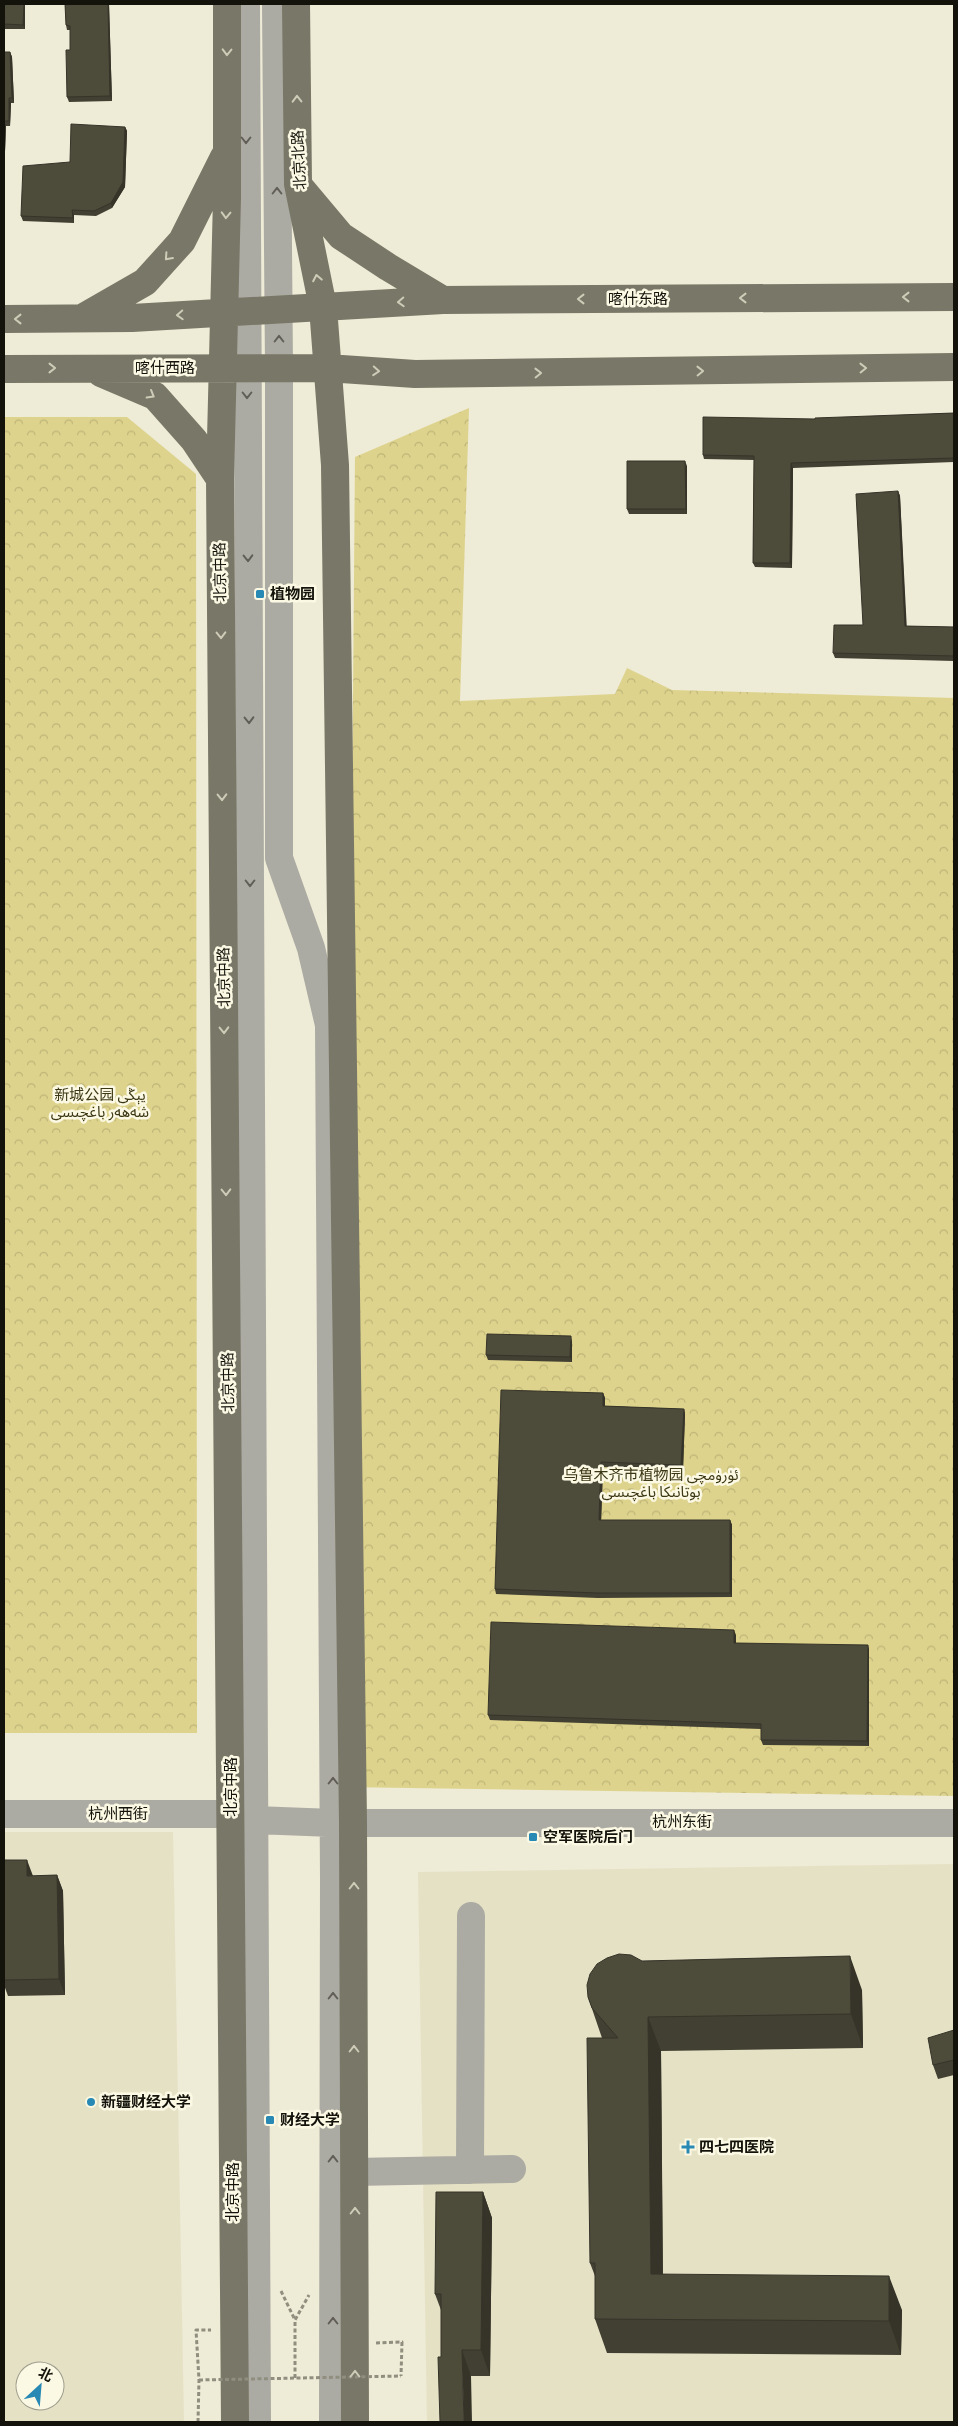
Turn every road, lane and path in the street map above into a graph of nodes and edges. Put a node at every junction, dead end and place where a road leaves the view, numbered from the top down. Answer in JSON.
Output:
{"nodes":[{"id":1,"x":228,"y":4,"type":"edge"},
{"id":2,"x":246,"y":4,"type":"edge"},
{"id":3,"x":276,"y":4,"type":"edge"},
{"id":4,"x":296,"y":4,"type":"edge"},
{"id":5,"x":226,"y":154,"type":"junction"},
{"id":6,"x":298,"y":184,"type":"junction"},
{"id":7,"x":954,"y":297,"type":"edge"},
{"id":8,"x":443,"y":300,"type":"junction"},
{"id":9,"x":323,"y":307,"type":"junction"},
{"id":10,"x":279,"y":310,"type":"junction"},
{"id":11,"x":235,"y":312,"type":"junction"},
{"id":12,"x":81,"y":318,"type":"junction"},
{"id":13,"x":4,"y":319,"type":"edge"},
{"id":14,"x":326,"y":356,"type":"junction"},
{"id":15,"x":954,"y":367,"type":"edge"},
{"id":16,"x":4,"y":368,"type":"edge"},
{"id":17,"x":91,"y":368,"type":"junction"},
{"id":18,"x":234,"y":368,"type":"junction"},
{"id":19,"x":279,"y":368,"type":"junction"},
{"id":20,"x":220,"y":479,"type":"junction"},
{"id":21,"x":4,"y":1814,"type":"edge"},
{"id":22,"x":243,"y":1817,"type":"junction"},
{"id":23,"x":343,"y":1822,"type":"junction"},
{"id":24,"x":954,"y":1823,"type":"edge"},
{"id":25,"x":471,"y":1916,"type":"dead end"},
{"id":26,"x":512,"y":2169,"type":"dead end"},
{"id":27,"x":470,"y":2170,"type":"junction"},
{"id":28,"x":354,"y":2172,"type":"junction"},
{"id":29,"x":278,"y":2285,"type":"dead end"},
{"id":30,"x":314,"y":2287,"type":"dead end"},
{"id":31,"x":295,"y":2320,"type":"junction"},
{"id":32,"x":196,"y":2330,"type":"dead end"},
{"id":33,"x":401,"y":2346,"type":"dead end"},
{"id":34,"x":295,"y":2378,"type":"junction"},
{"id":35,"x":199,"y":2380,"type":"junction"},
{"id":36,"x":198,"y":2422,"type":"edge"},
{"id":37,"x":235,"y":2422,"type":"edge"},
{"id":38,"x":257,"y":2422,"type":"edge"},
{"id":39,"x":333,"y":2422,"type":"edge"},
{"id":40,"x":355,"y":2422,"type":"edge"}],
"edges":[{"from":1,"to":5,"type":"main road","one_way":true},
{"from":2,"to":11,"type":"street","one_way":true},
{"from":10,"to":3,"type":"street","one_way":true},
{"from":6,"to":4,"type":"main road","name":"北京北路","one_way":true},
{"from":5,"to":11,"type":"main road","one_way":true},
{"from":5,"to":12,"type":"main road","one_way":true},
{"from":6,"to":8,"type":"main road"},
{"from":9,"to":6,"type":"main road","name":"北京北路","one_way":true},
{"from":7,"to":8,"type":"main road","name":"喀什东路","one_way":true},
{"from":8,"to":9,"type":"main road","name":"喀什东路","one_way":true},
{"from":9,"to":10,"type":"main road"},
{"from":9,"to":14,"type":"main road","name":"北京北路"},
{"from":10,"to":11,"type":"main road"},
{"from":19,"to":10,"type":"street","one_way":true},
{"from":11,"to":12,"type":"main road","one_way":true},
{"from":11,"to":18,"type":"street"},
{"from":11,"to":18,"type":"main road","name":"北京中路"},
{"from":12,"to":13,"type":"main road","one_way":true},
{"from":14,"to":15,"type":"main road","one_way":true},
{"from":14,"to":19,"type":"main road","name":"喀什西路"},
{"from":14,"to":23,"type":"main road"},
{"from":16,"to":17,"type":"main road","name":"喀什西路","one_way":true},
{"from":17,"to":18,"type":"main road","name":"喀什西路"},
{"from":17,"to":20,"type":"main road","one_way":true},
{"from":18,"to":19,"type":"main road","name":"喀什西路"},
{"from":18,"to":20,"type":"main road","name":"北京中路"},
{"from":18,"to":22,"type":"street","one_way":true},
{"from":23,"to":19,"type":"street","one_way":true},
{"from":20,"to":22,"type":"main road","name":"北京中路","one_way":true},
{"from":21,"to":22,"type":"street","name":"杭州西街"},
{"from":22,"to":23,"type":"street","name":"杭州东街"},
{"from":22,"to":37,"type":"main road","name":"北京中路"},
{"from":22,"to":38,"type":"street"},
{"from":23,"to":24,"type":"street","name":"杭州东街"},
{"from":28,"to":23,"type":"main road","one_way":true},
{"from":39,"to":23,"type":"street","one_way":true},
{"from":25,"to":27,"type":"street"},
{"from":26,"to":27,"type":"street"},
{"from":27,"to":28,"type":"street"},
{"from":40,"to":28,"type":"main road","one_way":true},
{"from":29,"to":31,"type":"path"},
{"from":30,"to":31,"type":"path"},
{"from":31,"to":34,"type":"path"},
{"from":32,"to":35,"type":"path"},
{"from":33,"to":34,"type":"path","bridge":true},
{"from":34,"to":35,"type":"path","bridge":true},
{"from":35,"to":36,"type":"path"}]}
